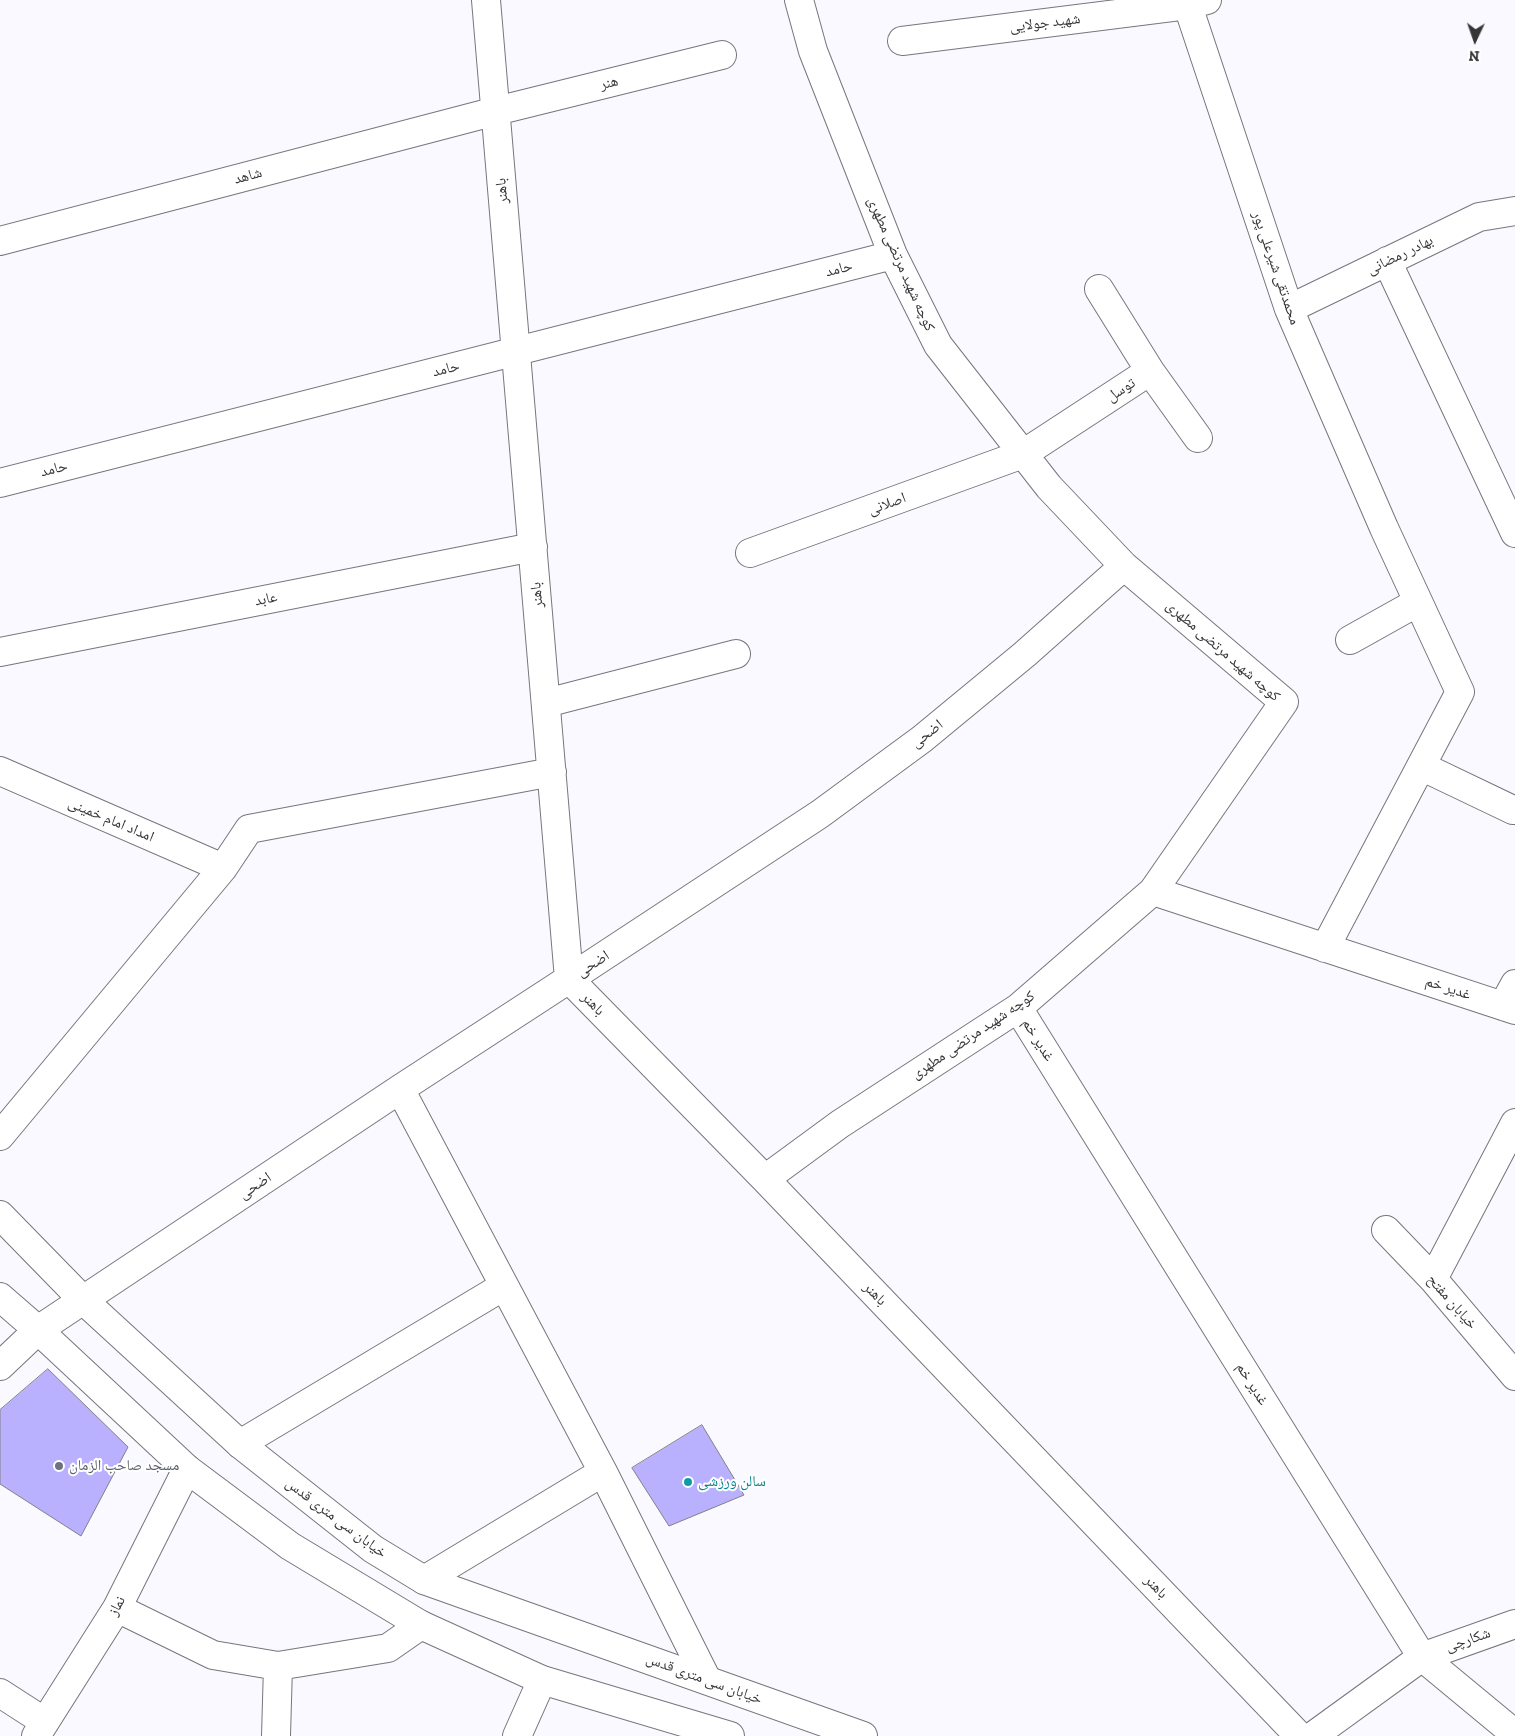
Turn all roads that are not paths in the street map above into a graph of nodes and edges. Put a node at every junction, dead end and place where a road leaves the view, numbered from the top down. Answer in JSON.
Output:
{"nodes":[{"id":1,"x":486,"y":0,"type":"edge"},
{"id":2,"x":799,"y":0,"type":"edge"},
{"id":3,"x":1194,"y":2,"type":"edge"},
{"id":4,"x":902,"y":41,"type":"dead end"},
{"id":5,"x":722,"y":55,"type":"dead end"},
{"id":6,"x":496,"y":111,"type":"junction"},
{"id":7,"x":1515,"y":211,"type":"edge"},
{"id":8,"x":0,"y":242,"type":"edge"},
{"id":9,"x":893,"y":256,"type":"junction"},
{"id":10,"x":1387,"y":261,"type":"junction"},
{"id":11,"x":1099,"y":290,"type":"dead end"},
{"id":12,"x":1289,"y":309,"type":"junction"},
{"id":13,"x":516,"y":351,"type":"junction"},
{"id":14,"x":1150,"y":370,"type":"junction"},
{"id":15,"x":1198,"y":438,"type":"dead end"},
{"id":16,"x":1023,"y":454,"type":"junction"},
{"id":17,"x":0,"y":483,"type":"edge"},
{"id":18,"x":1515,"y":533,"type":"edge"},
{"id":19,"x":533,"y":547,"type":"junction"},
{"id":20,"x":750,"y":553,"type":"dead end"},
{"id":21,"x":1124,"y":566,"type":"junction"},
{"id":22,"x":1418,"y":602,"type":"junction"},
{"id":23,"x":1350,"y":640,"type":"dead end"},
{"id":24,"x":0,"y":652,"type":"edge"},
{"id":25,"x":736,"y":654,"type":"dead end"},
{"id":26,"x":546,"y":702,"type":"junction"},
{"id":27,"x":1421,"y":766,"type":"junction"},
{"id":28,"x":0,"y":770,"type":"edge"},
{"id":29,"x":552,"y":772,"type":"junction"},
{"id":30,"x":1513,"y":810,"type":"dead end"},
{"id":31,"x":223,"y":868,"type":"junction"},
{"id":32,"x":1153,"y":891,"type":"junction"},
{"id":33,"x":1325,"y":948,"type":"junction"},
{"id":34,"x":570,"y":979,"type":"junction"},
{"id":35,"x":1511,"y":1000,"type":"edge"},
{"id":36,"x":1018,"y":1008,"type":"junction"},
{"id":37,"x":400,"y":1089,"type":"junction"},
{"id":38,"x":1515,"y":1123,"type":"edge"},
{"id":39,"x":0,"y":1136,"type":"edge"},
{"id":40,"x":765,"y":1179,"type":"junction"},
{"id":41,"x":0,"y":1215,"type":"edge"},
{"id":42,"x":1386,"y":1230,"type":"dead end"},
{"id":43,"x":1433,"y":1279,"type":"junction"},
{"id":44,"x":504,"y":1286,"type":"junction"},
{"id":45,"x":0,"y":1297,"type":"edge"},
{"id":46,"x":83,"y":1300,"type":"junction"},
{"id":47,"x":38,"y":1330,"type":"junction"},
{"id":48,"x":0,"y":1366,"type":"edge"},
{"id":49,"x":1515,"y":1376,"type":"edge"},
{"id":50,"x":240,"y":1444,"type":"junction"},
{"id":51,"x":187,"y":1469,"type":"junction"},
{"id":52,"x":603,"y":1472,"type":"junction"},
{"id":53,"x":424,"y":1580,"type":"junction"},
{"id":54,"x":117,"y":1608,"type":"junction"},
{"id":55,"x":1515,"y":1624,"type":"edge"},
{"id":56,"x":421,"y":1625,"type":"junction"},
{"id":57,"x":1422,"y":1657,"type":"junction"},
{"id":58,"x":278,"y":1666,"type":"junction"},
{"id":59,"x":542,"y":1680,"type":"junction"},
{"id":60,"x":707,"y":1680,"type":"junction"},
{"id":61,"x":0,"y":1693,"type":"edge"},
{"id":62,"x":40,"y":1729,"type":"edge"},
{"id":63,"x":1515,"y":1734,"type":"edge"},
{"id":64,"x":276,"y":1736,"type":"edge"},
{"id":65,"x":517,"y":1736,"type":"edge"},
{"id":66,"x":730,"y":1736,"type":"edge"},
{"id":67,"x":863,"y":1736,"type":"edge"},
{"id":68,"x":1299,"y":1736,"type":"edge"},
{"id":69,"x":1313,"y":1736,"type":"edge"}],
"edges":[{"from":1,"to":6,"type":"street","name":"باهنر"},
{"from":2,"to":9,"type":"street","name":"کوچه شهید مرتضی مطهری"},
{"from":3,"to":4,"type":"street","name":"شهید جولایی"},
{"from":3,"to":12,"type":"street","name":"محمدتقی شیرعلی پور"},
{"from":5,"to":6,"type":"street","name":"هنر"},
{"from":6,"to":8,"type":"street","name":"شاهد"},
{"from":6,"to":13,"type":"street","name":"باهنر"},
{"from":7,"to":10,"type":"street","name":"بهادر رمضانی"},
{"from":9,"to":13,"type":"street","name":"حامد"},
{"from":9,"to":16,"type":"street","name":"کوچه شهید مرتضی مطهری"},
{"from":10,"to":12,"type":"street","name":"بهادر رمضانی"},
{"from":10,"to":18,"type":"street"},
{"from":11,"to":14,"type":"street"},
{"from":12,"to":22,"type":"street","name":"محمدتقی شیرعلی پور"},
{"from":13,"to":17,"type":"street","name":"حامد"},
{"from":13,"to":19,"type":"street","name":"باهنر"},
{"from":14,"to":15,"type":"street","name":"توسل"},
{"from":14,"to":16,"type":"street","name":"توسل"},
{"from":16,"to":20,"type":"street","name":"اصلانی"},
{"from":16,"to":21,"type":"street","name":"کوچه شهید مرتضی مطهری"},
{"from":19,"to":24,"type":"street","name":"عابد"},
{"from":19,"to":26,"type":"street","name":"باهنر"},
{"from":21,"to":32,"type":"street","name":"کوچه شهید مرتضی مطهری"},
{"from":21,"to":34,"type":"street","name":"اضحی"},
{"from":22,"to":23,"type":"street"},
{"from":22,"to":27,"type":"street","name":"محمدتقی شیرعلی پور"},
{"from":25,"to":26,"type":"street"},
{"from":26,"to":29,"type":"street","name":"باهنر"},
{"from":27,"to":30,"type":"street"},
{"from":27,"to":33,"type":"street"},
{"from":28,"to":31,"type":"street","name":"امداد امام خمینی"},
{"from":29,"to":31,"type":"street"},
{"from":29,"to":34,"type":"street","name":"باهنر"},
{"from":31,"to":39,"type":"street"},
{"from":32,"to":33,"type":"street","name":"غدیر خم"},
{"from":32,"to":36,"type":"street","name":"کوچه شهید مرتضی مطهری"},
{"from":33,"to":35,"type":"street","name":"غدیر خم"},
{"from":34,"to":37,"type":"street","name":"اضحی"},
{"from":34,"to":40,"type":"street","name":"باهنر"},
{"from":36,"to":40,"type":"street","name":"کوچه شهید مرتضی مطهری"},
{"from":36,"to":57,"type":"street","name":"غدیر خم"},
{"from":37,"to":44,"type":"street"},
{"from":37,"to":46,"type":"street","name":"اضحی"},
{"from":38,"to":43,"type":"street"},
{"from":40,"to":68,"type":"street","name":"باهنر"},
{"from":41,"to":46,"type":"street","name":"خیابان سی متری قدس"},
{"from":42,"to":43,"type":"street","name":"خیابان مفتح"},
{"from":43,"to":49,"type":"street","name":"خیابان مفتح"},
{"from":44,"to":50,"type":"street"},
{"from":44,"to":52,"type":"street"},
{"from":45,"to":47,"type":"street"},
{"from":46,"to":47,"type":"street","name":"اضحی"},
{"from":46,"to":50,"type":"street","name":"خیابان سی متری قدس"},
{"from":47,"to":48,"type":"street","name":"اضحی"},
{"from":47,"to":51,"type":"street"},
{"from":50,"to":53,"type":"street","name":"خیابان سی متری قدس"},
{"from":51,"to":54,"type":"street","name":"نماز"},
{"from":51,"to":56,"type":"street"},
{"from":52,"to":53,"type":"street"},
{"from":52,"to":60,"type":"street"},
{"from":53,"to":60,"type":"street","name":"خیابان سی متری قدس"},
{"from":54,"to":58,"type":"street"},
{"from":54,"to":62,"type":"street","name":"نماز"},
{"from":55,"to":57,"type":"street","name":"شکارچی"},
{"from":56,"to":58,"type":"street"},
{"from":56,"to":59,"type":"street"},
{"from":57,"to":63,"type":"street","name":"غدیر خم"},
{"from":57,"to":69,"type":"street","name":"شکارچی"},
{"from":58,"to":64,"type":"street"},
{"from":59,"to":65,"type":"street"},
{"from":59,"to":66,"type":"street"},
{"from":60,"to":67,"type":"street","name":"خیابان سی متری قدس"},
{"from":61,"to":62,"type":"street"}]}
